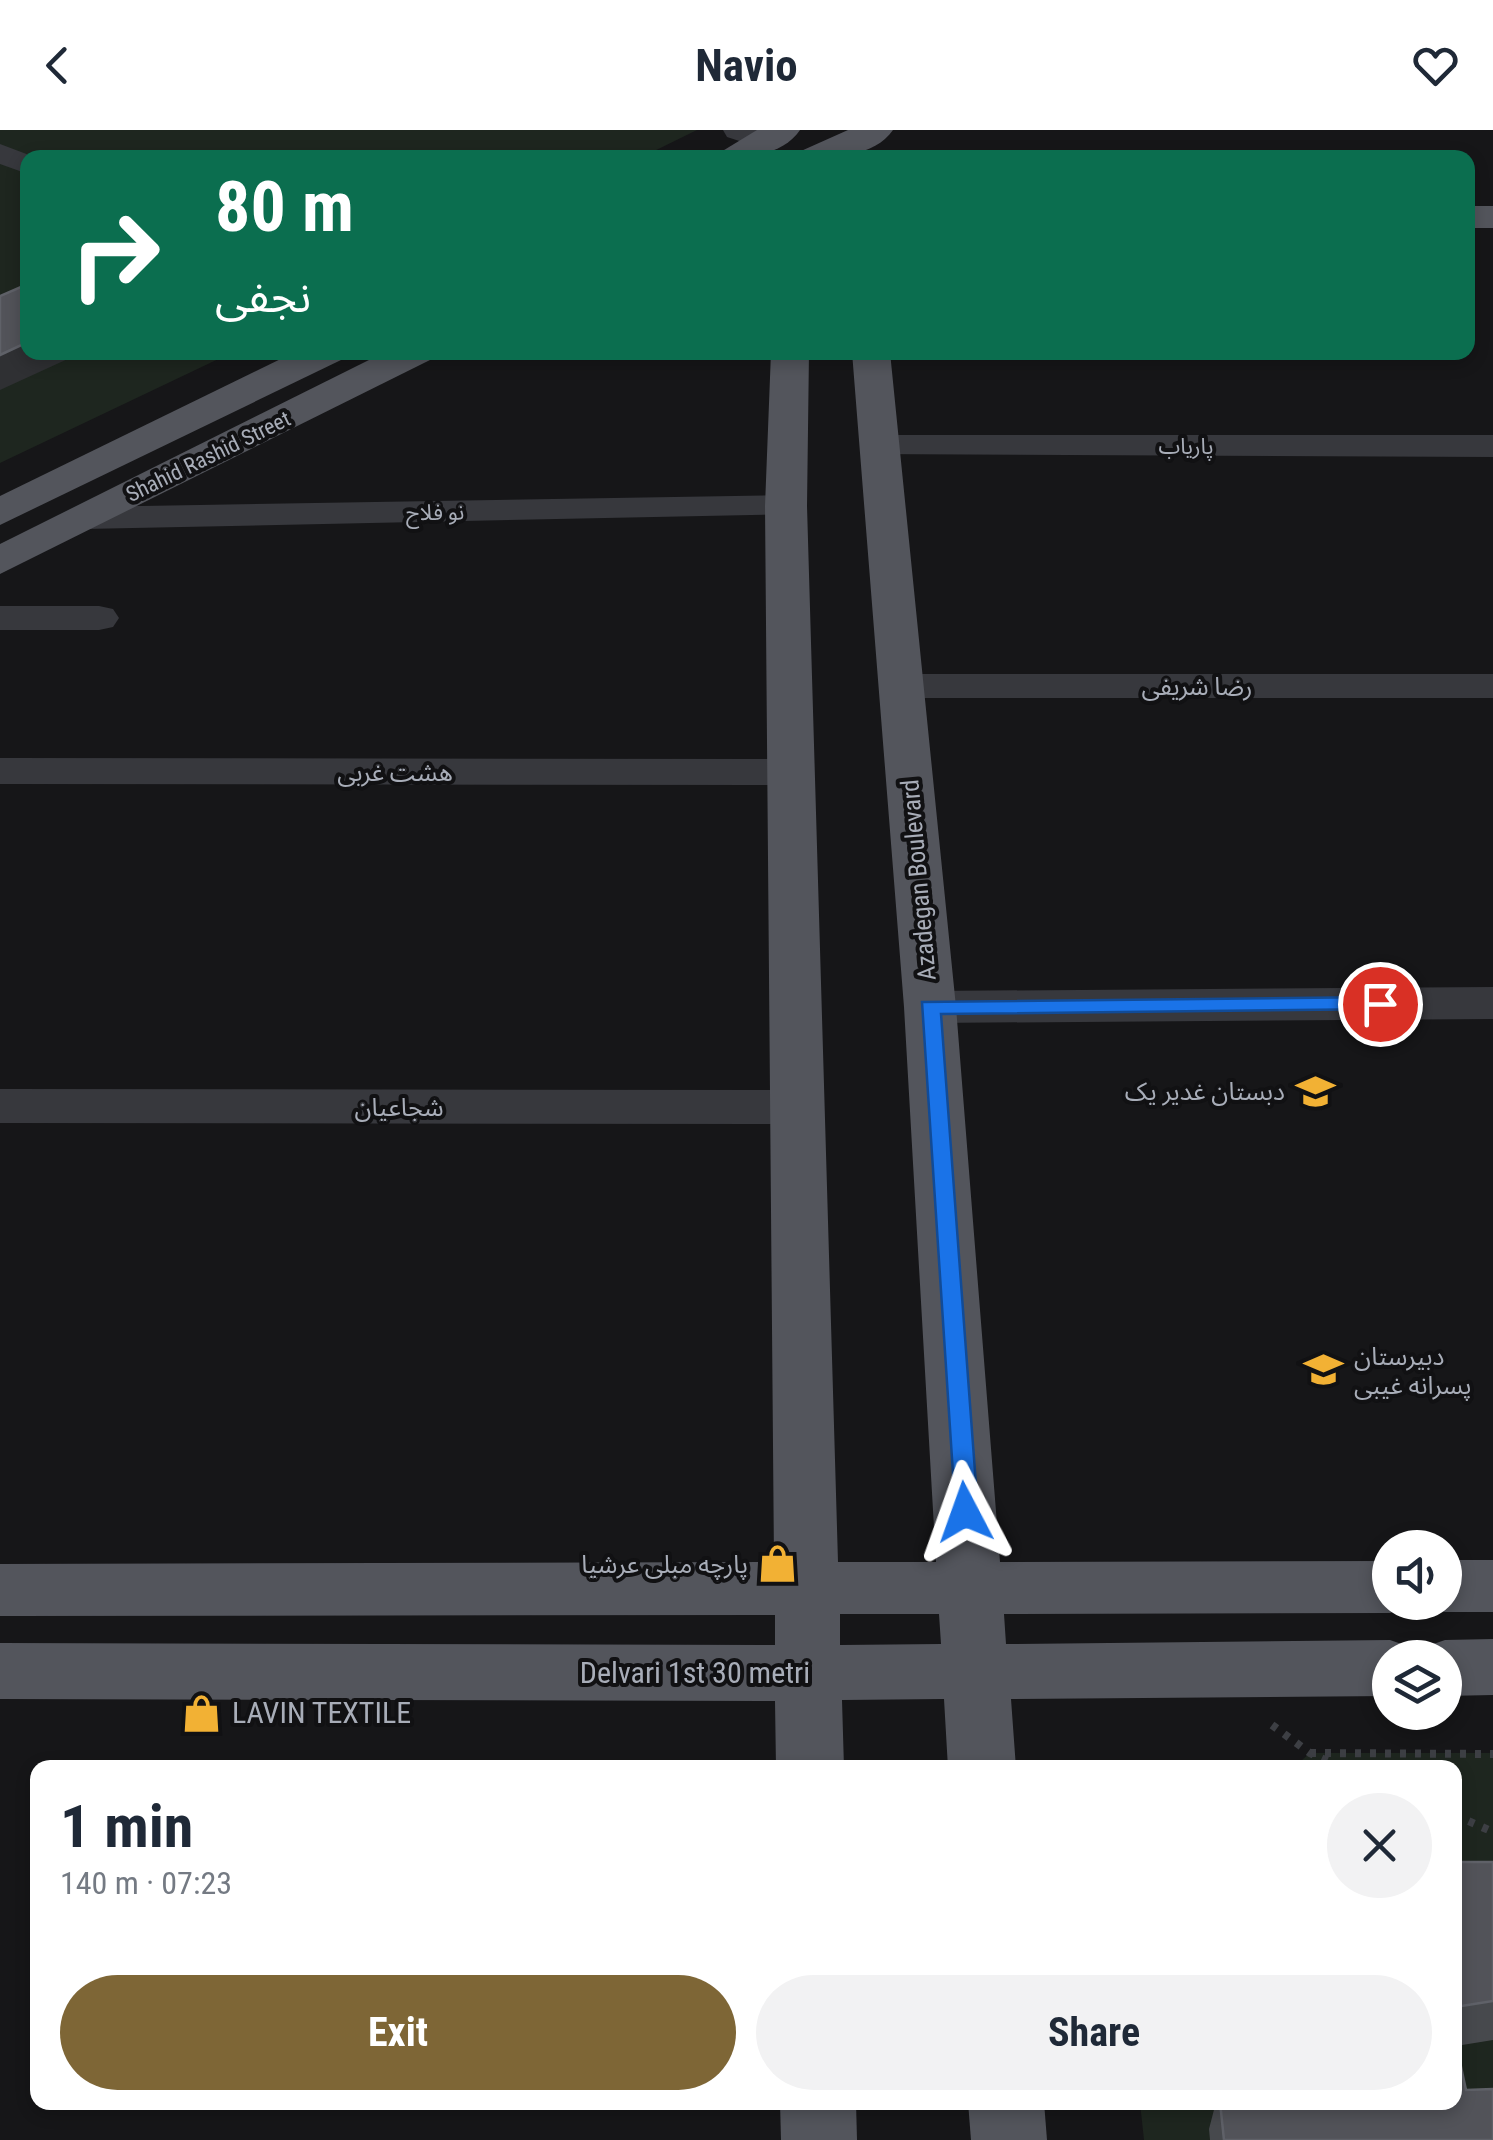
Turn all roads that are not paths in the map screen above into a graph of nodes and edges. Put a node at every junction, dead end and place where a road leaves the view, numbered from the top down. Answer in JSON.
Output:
{"nodes":[{"id":1,"x":876,"y":130,"type":"edge"},
{"id":2,"x":831,"y":150,"type":"edge"},
{"id":3,"x":311,"y":360,"type":"edge"},
{"id":4,"x":400,"y":360,"type":"edge"},
{"id":5,"x":790,"y":360,"type":"edge"},
{"id":6,"x":872,"y":360,"type":"edge"},
{"id":7,"x":880,"y":446,"type":"junction"},
{"id":8,"x":1493,"y":446,"type":"edge"},
{"id":9,"x":786,"y":506,"type":"junction"},
{"id":10,"x":0,"y":511,"type":"edge"},
{"id":11,"x":84,"y":518,"type":"junction"},
{"id":12,"x":0,"y":561,"type":"edge"},
{"id":13,"x":0,"y":618,"type":"edge"},
{"id":14,"x":99,"y":618,"type":"dead end"},
{"id":15,"x":901,"y":686,"type":"junction"},
{"id":16,"x":1493,"y":686,"type":"edge"},
{"id":17,"x":0,"y":771,"type":"edge"},
{"id":18,"x":791,"y":772,"type":"junction"},
{"id":19,"x":1493,"y":1003,"type":"edge"},
{"id":20,"x":930,"y":1007,"type":"junction"},
{"id":21,"x":0,"y":1106,"type":"edge"},
{"id":22,"x":797,"y":1107,"type":"junction"},
{"id":23,"x":1462,"y":1586,"type":"edge"},
{"id":24,"x":1493,"y":1586,"type":"edge"},
{"id":25,"x":1372,"y":1587,"type":"edge"},
{"id":26,"x":0,"y":1590,"type":"edge"},
{"id":27,"x":806,"y":1590,"type":"junction"},
{"id":28,"x":970,"y":1590,"type":"junction"},
{"id":29,"x":1493,"y":1667,"type":"edge"},
{"id":30,"x":1372,"y":1668,"type":"edge"},
{"id":31,"x":1462,"y":1668,"type":"edge"},
{"id":32,"x":0,"y":1671,"type":"edge"},
{"id":33,"x":976,"y":1672,"type":"junction"},
{"id":34,"x":808,"y":1673,"type":"junction"},
{"id":35,"x":810,"y":1760,"type":"edge"},
{"id":36,"x":982,"y":1760,"type":"edge"},
{"id":37,"x":818,"y":2110,"type":"edge"},
{"id":38,"x":1006,"y":2110,"type":"edge"},
{"id":39,"x":819,"y":2140,"type":"edge"},
{"id":40,"x":1008,"y":2140,"type":"edge"}],
"edges":[{"from":1,"to":2,"type":"main road"},
{"from":3,"to":10,"type":"main road","name":"Shahid Rashid Street"},
{"from":4,"to":11,"type":"main road","name":"Shahid Rashid Street"},
{"from":5,"to":9,"type":"main road"},
{"from":6,"to":7,"type":"main road","name":"Azadegan Boulevard"},
{"from":7,"to":8,"type":"street","name":"پاریاب"},
{"from":7,"to":15,"type":"main road","name":"Azadegan Boulevard"},
{"from":9,"to":11,"type":"street","name":"نو فلاح"},
{"from":9,"to":18,"type":"main road"},
{"from":11,"to":12,"type":"main road","name":"Shahid Rashid Street"},
{"from":13,"to":14,"type":"street"},
{"from":15,"to":16,"type":"street","name":"رضا شریفی"},
{"from":15,"to":20,"type":"main road","name":"Azadegan Boulevard"},
{"from":17,"to":18,"type":"street","name":"هشت غربی"},
{"from":18,"to":22,"type":"main road"},
{"from":19,"to":20,"type":"street"},
{"from":20,"to":28,"type":"main road","name":"Azadegan Boulevard"},
{"from":21,"to":22,"type":"street","name":"شجاعیان"},
{"from":22,"to":27,"type":"main road"},
{"from":23,"to":24,"type":"main road"},
{"from":25,"to":28,"type":"main road"},
{"from":26,"to":27,"type":"main road"},
{"from":27,"to":28,"type":"main road"},
{"from":27,"to":34,"type":"main road"},
{"from":28,"to":33,"type":"main road","name":"Azadegan Boulevard"},
{"from":29,"to":31,"type":"main road"},
{"from":30,"to":33,"type":"main road","name":"Delvari 1st 30 metri"},
{"from":32,"to":34,"type":"main road","name":"Delvari 1st 30 metri"},
{"from":33,"to":34,"type":"main road","name":"Delvari 1st 30 metri"},
{"from":33,"to":36,"type":"main road","name":"Azadegan Boulevard"},
{"from":34,"to":35,"type":"main road"},
{"from":37,"to":39,"type":"main road"},
{"from":38,"to":40,"type":"main road"}]}
